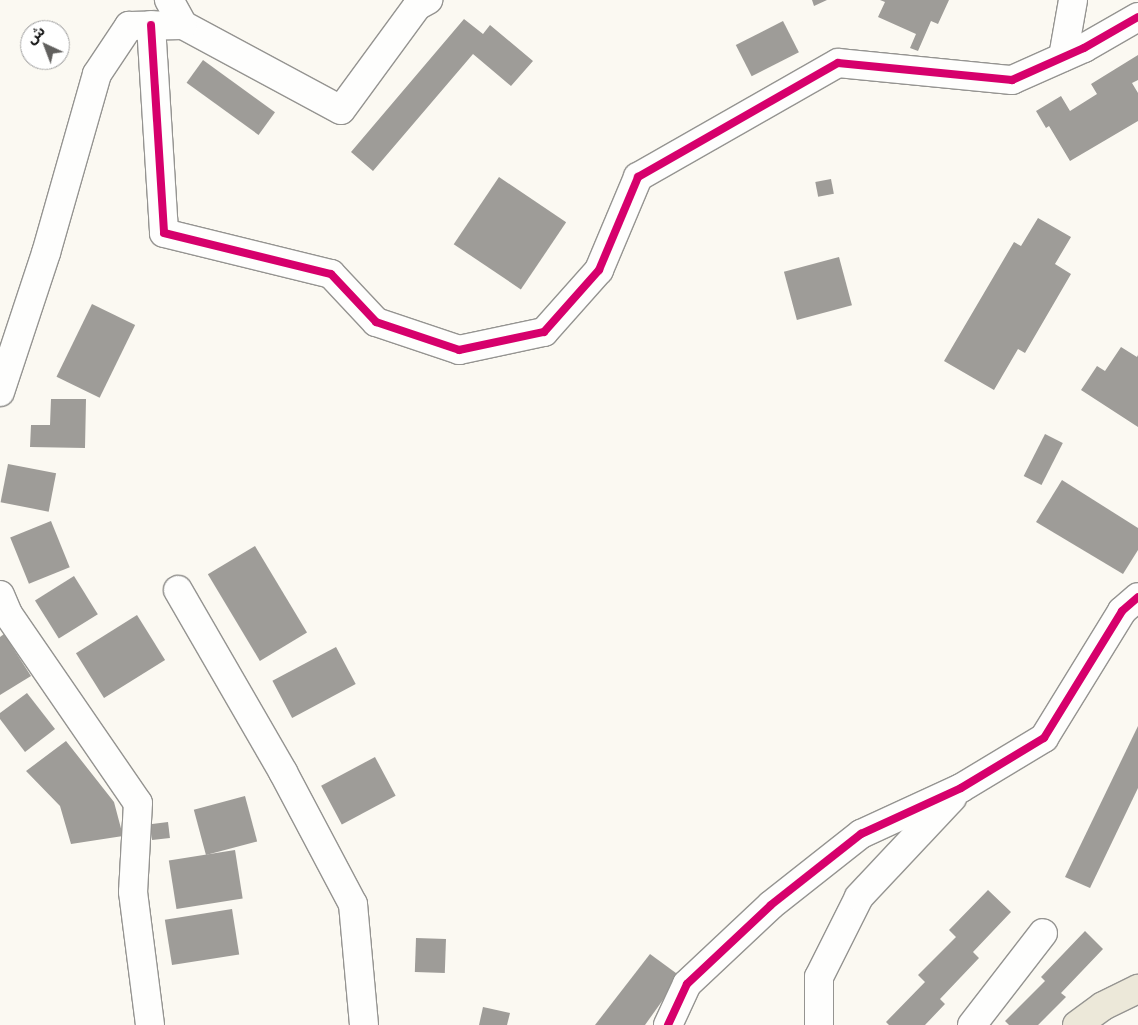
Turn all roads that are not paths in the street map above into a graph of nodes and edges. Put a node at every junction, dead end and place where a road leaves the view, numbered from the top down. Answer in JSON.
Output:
{"nodes":[{"id":1,"x":169,"y":0,"type":"edge"},
{"id":2,"x":428,"y":0,"type":"edge"},
{"id":3,"x":1073,"y":0,"type":"edge"},
{"id":4,"x":1138,"y":17,"type":"edge"},
{"id":5,"x":183,"y":25,"type":"junction"},
{"id":6,"x":151,"y":26,"type":"junction"},
{"id":7,"x":1063,"y":57,"type":"junction"},
{"id":8,"x":0,"y":392,"type":"edge"},
{"id":9,"x":178,"y":590,"type":"dead end"},
{"id":10,"x":0,"y":595,"type":"edge"},
{"id":11,"x":1138,"y":597,"type":"edge"},
{"id":12,"x":961,"y":788,"type":"junction"},
{"id":13,"x":1043,"y":934,"type":"dead end"},
{"id":14,"x":1138,"y":989,"type":"edge"},
{"id":15,"x":1102,"y":1016,"type":"edge"},
{"id":16,"x":150,"y":1025,"type":"edge"},
{"id":17,"x":364,"y":1025,"type":"edge"},
{"id":18,"x":668,"y":1025,"type":"edge"},
{"id":19,"x":819,"y":1025,"type":"edge"},
{"id":20,"x":972,"y":1025,"type":"edge"},
{"id":21,"x":1077,"y":1025,"type":"edge"}],
"edges":[{"from":1,"to":5,"type":"street"},
{"from":2,"to":5,"type":"street"},
{"from":3,"to":7,"type":"street"},
{"from":4,"to":7,"type":"street"},
{"from":5,"to":6,"type":"street"},
{"from":6,"to":7,"type":"street"},
{"from":6,"to":8,"type":"street"},
{"from":9,"to":17,"type":"street"},
{"from":10,"to":16,"type":"street"},
{"from":11,"to":12,"type":"street"},
{"from":12,"to":18,"type":"street"},
{"from":12,"to":19,"type":"street"},
{"from":13,"to":20,"type":"street"},
{"from":14,"to":15,"type":"main road"},
{"from":15,"to":21,"type":"main road"}]}
